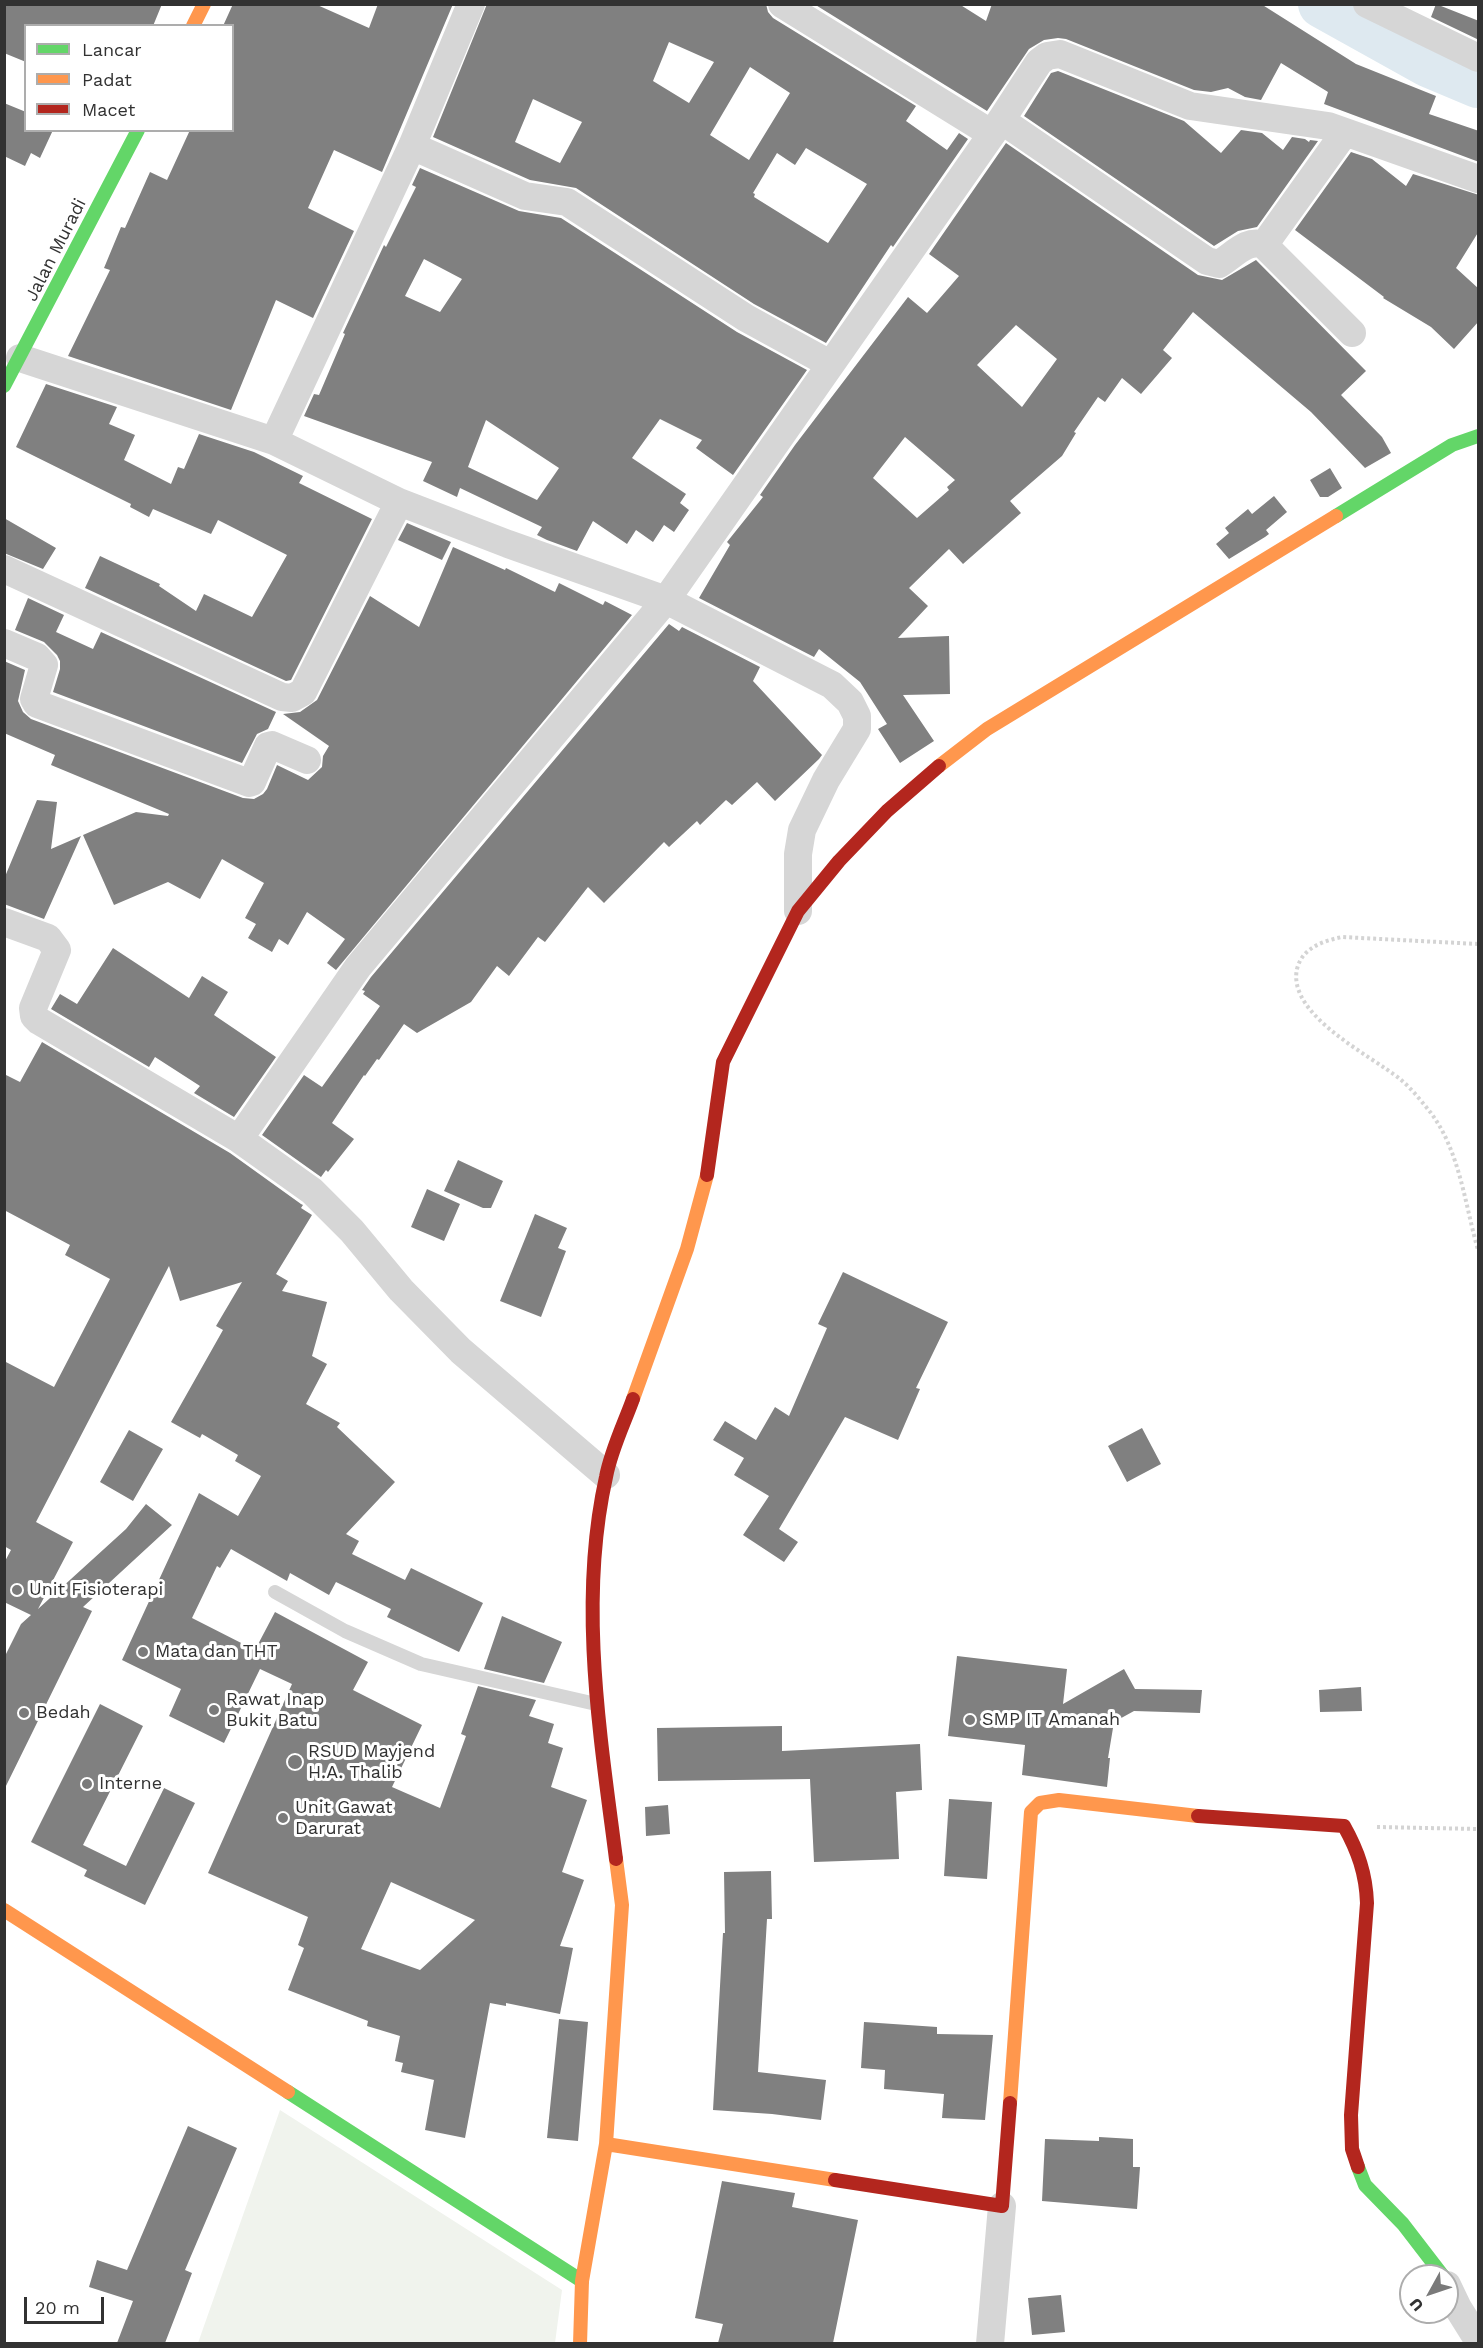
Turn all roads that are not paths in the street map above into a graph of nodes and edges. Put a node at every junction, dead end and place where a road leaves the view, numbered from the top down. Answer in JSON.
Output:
{"nodes":[{"id":1,"x":204,"y":4,"type":"edge"},
{"id":2,"x":471,"y":4,"type":"edge"},
{"id":3,"x":782,"y":4,"type":"edge"},
{"id":4,"x":1367,"y":4,"type":"edge"},
{"id":5,"x":194,"y":24,"type":"edge"},
{"id":6,"x":1479,"y":58,"type":"edge"},
{"id":7,"x":997,"y":127,"type":"junction"},
{"id":8,"x":137,"y":132,"type":"edge"},
{"id":9,"x":1345,"y":132,"type":"junction"},
{"id":10,"x":412,"y":146,"type":"junction"},
{"id":11,"x":1479,"y":179,"type":"edge"},
{"id":12,"x":1264,"y":244,"type":"junction"},
{"id":13,"x":1352,"y":333,"type":"dead end"},
{"id":14,"x":20,"y":358,"type":"junction"},
{"id":15,"x":830,"y":364,"type":"junction"},
{"id":16,"x":4,"y":386,"type":"edge"},
{"id":17,"x":1479,"y":436,"type":"edge"},
{"id":18,"x":274,"y":441,"type":"junction"},
{"id":19,"x":399,"y":502,"type":"junction"},
{"id":20,"x":4,"y":569,"type":"edge"},
{"id":21,"x":666,"y":600,"type":"junction"},
{"id":22,"x":4,"y":643,"type":"edge"},
{"id":23,"x":307,"y":760,"type":"dead end"},
{"id":24,"x":798,"y":911,"type":"junction"},
{"id":25,"x":4,"y":922,"type":"edge"},
{"id":26,"x":239,"y":1140,"type":"junction"},
{"id":27,"x":606,"y":1475,"type":"junction"},
{"id":28,"x":275,"y":1592,"type":"dead end"},
{"id":29,"x":596,"y":1704,"type":"junction"},
{"id":30,"x":8,"y":1912,"type":"edge"},
{"id":31,"x":4,"y":1930,"type":"edge"},
{"id":32,"x":606,"y":2144,"type":"junction"},
{"id":33,"x":1002,"y":2206,"type":"junction"},
{"id":34,"x":1434,"y":2264,"type":"edge"},
{"id":35,"x":582,"y":2281,"type":"junction"},
{"id":36,"x":1459,"y":2310,"type":"edge"},
{"id":37,"x":1479,"y":2340,"type":"edge"},
{"id":38,"x":580,"y":2343,"type":"edge"},
{"id":39,"x":990,"y":2343,"type":"edge"}],
"edges":[{"from":1,"to":5,"type":"main road"},
{"from":2,"to":10,"type":"street"},
{"from":3,"to":7,"type":"street"},
{"from":4,"to":6,"type":"street"},
{"from":7,"to":9,"type":"street"},
{"from":7,"to":12,"type":"street"},
{"from":7,"to":15,"type":"street"},
{"from":8,"to":14,"type":"main road","name":"Jalan Muradi"},
{"from":9,"to":11,"type":"street"},
{"from":9,"to":12,"type":"street"},
{"from":10,"to":15,"type":"street"},
{"from":10,"to":18,"type":"street"},
{"from":12,"to":13,"type":"street"},
{"from":14,"to":16,"type":"main road","name":"Jalan Muradi"},
{"from":14,"to":18,"type":"street"},
{"from":15,"to":21,"type":"street"},
{"from":17,"to":24,"type":"main road"},
{"from":18,"to":19,"type":"street"},
{"from":19,"to":20,"type":"street"},
{"from":19,"to":21,"type":"street"},
{"from":21,"to":24,"type":"street"},
{"from":21,"to":26,"type":"street"},
{"from":22,"to":23,"type":"street"},
{"from":24,"to":27,"type":"main road"},
{"from":25,"to":26,"type":"street"},
{"from":26,"to":27,"type":"street"},
{"from":27,"to":29,"type":"main road"},
{"from":28,"to":29,"type":"lane"},
{"from":29,"to":32,"type":"main road"},
{"from":30,"to":31,"type":"main road"},
{"from":30,"to":35,"type":"main road"},
{"from":32,"to":33,"type":"main road"},
{"from":32,"to":35,"type":"main road"},
{"from":33,"to":34,"type":"main road"},
{"from":33,"to":39,"type":"street"},
{"from":35,"to":38,"type":"main road"},
{"from":36,"to":37,"type":"street"}]}
